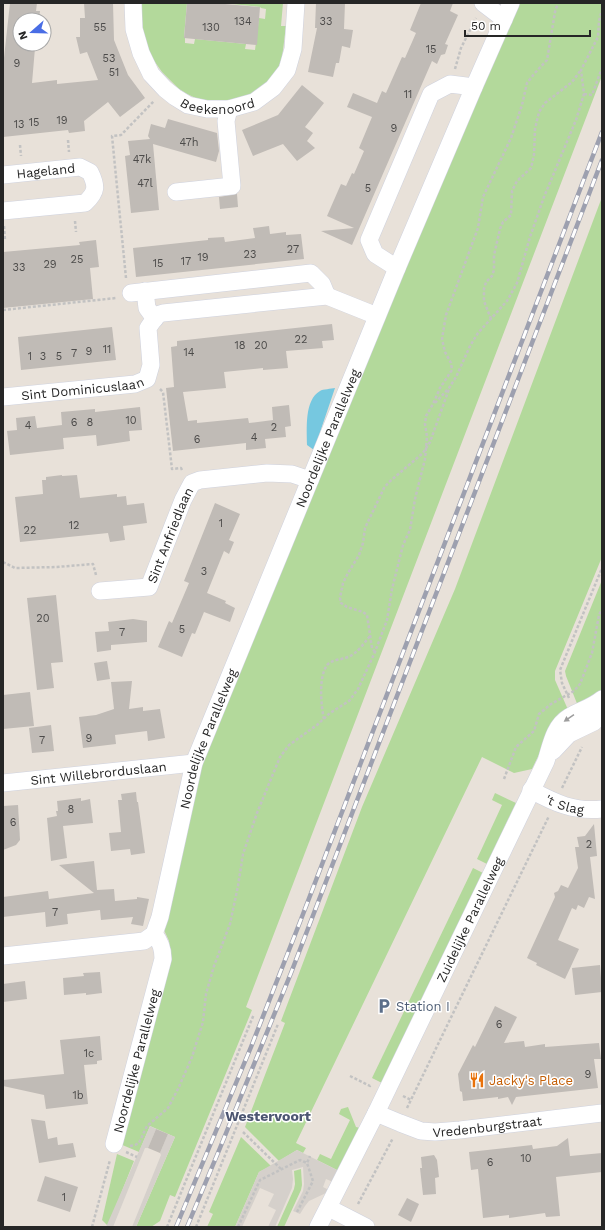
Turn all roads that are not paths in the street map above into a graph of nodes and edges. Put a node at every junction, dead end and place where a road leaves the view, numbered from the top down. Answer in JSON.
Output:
{"nodes":[{"id":1,"x":134,"y":3,"type":"edge"},
{"id":2,"x":296,"y":3,"type":"edge"},
{"id":3,"x":483,"y":3,"type":"edge"},
{"id":4,"x":512,"y":3,"type":"edge"},
{"id":5,"x":504,"y":19,"type":"junction"},
{"id":6,"x":474,"y":87,"type":"junction"},
{"id":7,"x":229,"y":109,"type":"junction"},
{"id":8,"x":3,"y":175,"type":"edge"},
{"id":9,"x":176,"y":192,"type":"dead end"},
{"id":10,"x":3,"y":210,"type":"edge"},
{"id":11,"x":397,"y":268,"type":"junction"},
{"id":12,"x":326,"y":296,"type":"junction"},
{"id":13,"x":377,"y":316,"type":"junction"},
{"id":14,"x":155,"y":319,"type":"junction"},
{"id":15,"x":3,"y":397,"type":"edge"},
{"id":16,"x":310,"y":480,"type":"junction"},
{"id":17,"x":100,"y":591,"type":"road end"},
{"id":18,"x":602,"y":699,"type":"edge"},
{"id":19,"x":602,"y":711,"type":"edge"},
{"id":20,"x":546,"y":761,"type":"junction"},
{"id":21,"x":194,"y":763,"type":"junction"},
{"id":22,"x":3,"y":783,"type":"edge"},
{"id":23,"x":531,"y":790,"type":"junction"},
{"id":24,"x":602,"y":809,"type":"edge"},
{"id":25,"x":154,"y":934,"type":"junction"},
{"id":26,"x":3,"y":956,"type":"edge"},
{"id":27,"x":376,"y":1113,"type":"junction"},
{"id":28,"x":602,"y":1113,"type":"edge"},
{"id":29,"x":114,"y":1142,"type":"road end"},
{"id":30,"x":329,"y":1208,"type":"junction"},
{"id":31,"x":318,"y":1227,"type":"edge"},
{"id":32,"x":366,"y":1227,"type":"edge"}],
"edges":[{"from":1,"to":7,"type":"street","name":"Beekenoord"},
{"from":2,"to":7,"type":"street","name":"Beekenoord"},
{"from":3,"to":5,"type":"street"},
{"from":4,"to":5,"type":"street","name":"Noordelijke Parallelweg"},
{"from":5,"to":6,"type":"street","name":"Noordelijke Parallelweg"},
{"from":6,"to":11,"type":"street","name":"Noordelijke Parallelweg"},
{"from":6,"to":11,"type":"street"},
{"from":7,"to":9,"type":"street"},
{"from":8,"to":10,"type":"street","name":"Hageland"},
{"from":11,"to":13,"type":"street","name":"Noordelijke Parallelweg"},
{"from":12,"to":13,"type":"street"},
{"from":12,"to":14,"type":"street"},
{"from":12,"to":14,"type":"street"},
{"from":13,"to":16,"type":"street","name":"Noordelijke Parallelweg"},
{"from":14,"to":15,"type":"street","name":"Sint Dominicuslaan"},
{"from":16,"to":17,"type":"street","name":"Sint Anfriedlaan"},
{"from":16,"to":21,"type":"street","name":"Noordelijke Parallelweg"},
{"from":18,"to":20,"type":"street","name":"Zuidelijke Parallelweg","one_way":true},
{"from":19,"to":20,"type":"street","name":"Zuidelijke Parallelweg"},
{"from":20,"to":23,"type":"street","name":"Zuidelijke Parallelweg"},
{"from":21,"to":22,"type":"street","name":"Sint Willebrorduslaan"},
{"from":21,"to":25,"type":"street","name":"Noordelijke Parallelweg"},
{"from":23,"to":24,"type":"street","name":"'t Slag"},
{"from":23,"to":27,"type":"street","name":"Zuidelijke Parallelweg"},
{"from":25,"to":26,"type":"street"},
{"from":25,"to":29,"type":"street","name":"Noordelijke Parallelweg"},
{"from":27,"to":28,"type":"street","name":"Vredenburgstraat"},
{"from":27,"to":30,"type":"street","name":"Zuidelijke Parallelweg"},
{"from":30,"to":31,"type":"street","name":"Zuidelijke Parallelweg"},
{"from":30,"to":32,"type":"street"}]}
